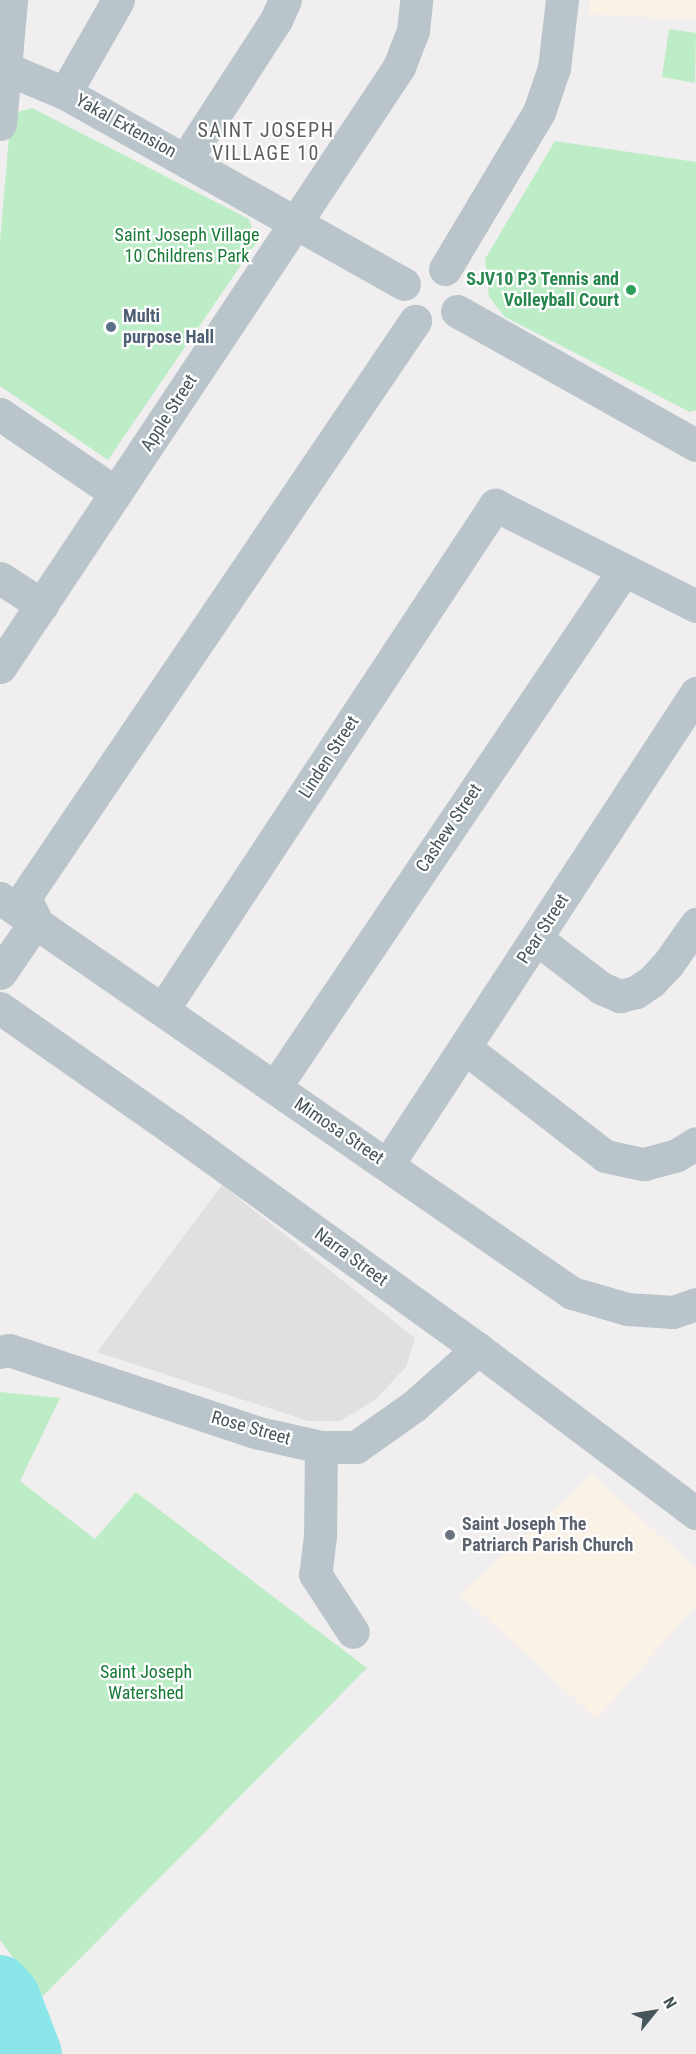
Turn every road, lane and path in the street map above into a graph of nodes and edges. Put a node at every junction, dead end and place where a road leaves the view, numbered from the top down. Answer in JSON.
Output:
{"nodes":[{"id":1,"x":11,"y":0,"type":"edge"},
{"id":2,"x":118,"y":0,"type":"edge"},
{"id":3,"x":285,"y":0,"type":"edge"},
{"id":4,"x":416,"y":0,"type":"edge"},
{"id":5,"x":562,"y":0,"type":"edge"},
{"id":6,"x":2,"y":67,"type":"edge"},
{"id":7,"x":65,"y":93,"type":"junction"},
{"id":8,"x":0,"y":124,"type":"edge"},
{"id":9,"x":186,"y":159,"type":"junction"},
{"id":10,"x":295,"y":221,"type":"junction"},
{"id":11,"x":445,"y":269,"type":"junction"},
{"id":12,"x":404,"y":284,"type":"junction"},
{"id":13,"x":457,"y":311,"type":"junction"},
{"id":14,"x":415,"y":321,"type":"junction"},
{"id":15,"x":0,"y":414,"type":"edge"},
{"id":16,"x":696,"y":445,"type":"edge"},
{"id":17,"x":116,"y":493,"type":"junction"},
{"id":18,"x":624,"y":570,"type":"junction"},
{"id":19,"x":0,"y":578,"type":"edge"},
{"id":20,"x":42,"y":605,"type":"junction"},
{"id":21,"x":696,"y":606,"type":"edge"},
{"id":22,"x":0,"y":667,"type":"edge"},
{"id":23,"x":696,"y":693,"type":"edge"},
{"id":24,"x":15,"y":903,"type":"edge"},
{"id":25,"x":696,"y":924,"type":"edge"},
{"id":26,"x":537,"y":939,"type":"junction"},
{"id":27,"x":0,"y":973,"type":"edge"},
{"id":28,"x":0,"y":1008,"type":"edge"},
{"id":29,"x":163,"y":1009,"type":"junction"},
{"id":30,"x":465,"y":1048,"type":"junction"},
{"id":31,"x":275,"y":1087,"type":"junction"},
{"id":32,"x":696,"y":1143,"type":"edge"},
{"id":33,"x":388,"y":1164,"type":"junction"},
{"id":34,"x":696,"y":1304,"type":"edge"},
{"id":35,"x":478,"y":1349,"type":"junction"},
{"id":36,"x":0,"y":1352,"type":"edge"},
{"id":37,"x":321,"y":1447,"type":"junction"},
{"id":38,"x":696,"y":1513,"type":"edge"},
{"id":39,"x":353,"y":1632,"type":"dead end"}],
"edges":[{"from":1,"to":6,"type":"street"},
{"from":2,"to":7,"type":"street"},
{"from":3,"to":9,"type":"street"},
{"from":4,"to":10,"type":"street","name":"Apple Street"},
{"from":5,"to":11,"type":"street"},
{"from":6,"to":7,"type":"street","name":"Yakal Extension"},
{"from":6,"to":8,"type":"street"},
{"from":7,"to":9,"type":"street","name":"Yakal Extension"},
{"from":9,"to":10,"type":"street","name":"Yakal Extension"},
{"from":10,"to":12,"type":"street","name":"Yakal Extension"},
{"from":10,"to":17,"type":"street","name":"Apple Street"},
{"from":11,"to":12,"type":"street"},
{"from":11,"to":13,"type":"street"},
{"from":12,"to":14,"type":"street"},
{"from":13,"to":14,"type":"street"},
{"from":13,"to":16,"type":"street"},
{"from":14,"to":24,"type":"street"},
{"from":15,"to":17,"type":"street"},
{"from":17,"to":20,"type":"street","name":"Apple Street"},
{"from":18,"to":21,"type":"street"},
{"from":18,"to":29,"type":"street","name":"Linden Street"},
{"from":18,"to":31,"type":"street","name":"Cashew Street"},
{"from":19,"to":20,"type":"street"},
{"from":20,"to":22,"type":"street","name":"Apple Street"},
{"from":23,"to":26,"type":"street","name":"Pear Street"},
{"from":24,"to":27,"type":"street"},
{"from":24,"to":29,"type":"street","name":"Mimosa Street"},
{"from":25,"to":26,"type":"street"},
{"from":26,"to":30,"type":"street","name":"Pear Street"},
{"from":28,"to":35,"type":"street","name":"Narra Street"},
{"from":29,"to":31,"type":"street","name":"Mimosa Street"},
{"from":30,"to":32,"type":"street"},
{"from":30,"to":33,"type":"street","name":"Pear Street"},
{"from":31,"to":33,"type":"street","name":"Mimosa Street"},
{"from":33,"to":34,"type":"street","name":"Mimosa Street"},
{"from":35,"to":37,"type":"street","name":"Rose Street"},
{"from":35,"to":38,"type":"street","name":"Narra Street"},
{"from":36,"to":37,"type":"street","name":"Rose Street"},
{"from":37,"to":39,"type":"street"}]}
